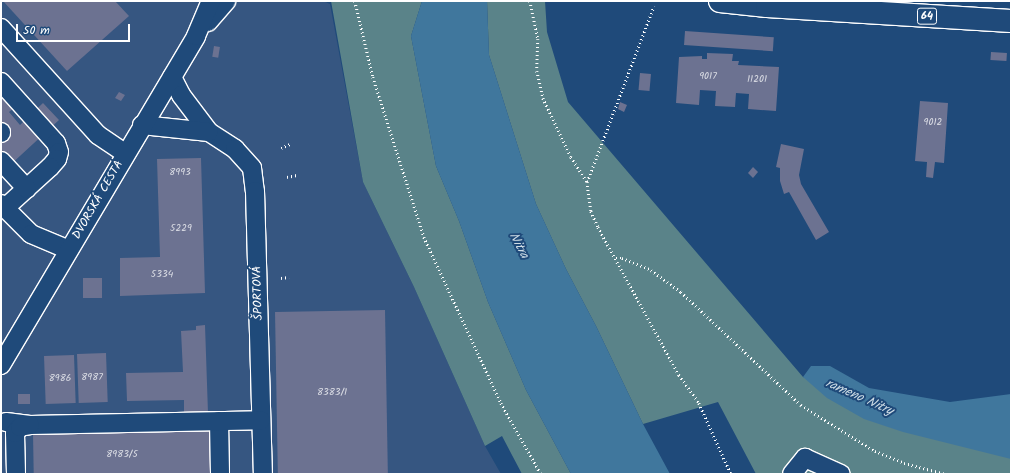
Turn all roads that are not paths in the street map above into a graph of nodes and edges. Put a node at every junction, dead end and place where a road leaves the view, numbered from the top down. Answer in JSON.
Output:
{"nodes":[{"id":1,"x":211,"y":1,"type":"edge"},
{"id":2,"x":226,"y":1,"type":"edge"},
{"id":3,"x":720,"y":1,"type":"edge"},
{"id":4,"x":763,"y":4,"type":"edge"},
{"id":5,"x":846,"y":6,"type":"edge"},
{"id":6,"x":1011,"y":21,"type":"edge"},
{"id":7,"x":1,"y":28,"type":"edge"},
{"id":8,"x":196,"y":36,"type":"junction"},
{"id":9,"x":172,"y":76,"type":"junction"},
{"id":10,"x":1,"y":82,"type":"edge"},
{"id":11,"x":142,"y":125,"type":"junction"},
{"id":12,"x":209,"y":132,"type":"junction"},
{"id":13,"x":126,"y":153,"type":"junction"},
{"id":14,"x":1,"y":161,"type":"edge"},
{"id":15,"x":27,"y":189,"type":"junction"},
{"id":16,"x":3,"y":206,"type":"edge"},
{"id":17,"x":69,"y":250,"type":"junction"},
{"id":18,"x":1,"y":365,"type":"edge"},
{"id":19,"x":261,"y":420,"type":"junction"},
{"id":20,"x":219,"y":421,"type":"junction"},
{"id":21,"x":13,"y":425,"type":"edge"},
{"id":22,"x":16,"y":474,"type":"edge"},
{"id":23,"x":220,"y":474,"type":"edge"},
{"id":24,"x":263,"y":474,"type":"edge"},
{"id":25,"x":792,"y":474,"type":"edge"},
{"id":26,"x":841,"y":474,"type":"edge"}],
"edges":[{"from":1,"to":8,"type":"street","name":"DVORSKÁ CESTA"},
{"from":2,"to":8,"type":"street","name":"DVORSKÁ CESTA"},
{"from":3,"to":4,"type":"main road","number":"64"},
{"from":4,"to":5,"type":"main road","number":"64"},
{"from":5,"to":6,"type":"main road","number":"64"},
{"from":7,"to":13,"type":"street"},
{"from":8,"to":9,"type":"street","name":"DVORSKÁ CESTA"},
{"from":9,"to":11,"type":"street","name":"DVORSKÁ CESTA"},
{"from":9,"to":12,"type":"street","name":"ŠPORTOVÁ"},
{"from":10,"to":15,"type":"street"},
{"from":11,"to":12,"type":"street","name":"ŠPORTOVÁ"},
{"from":11,"to":13,"type":"street","name":"DVORSKÁ CESTA"},
{"from":12,"to":19,"type":"street","name":"ŠPORTOVÁ"},
{"from":13,"to":17,"type":"street","name":"DVORSKÁ CESTA"},
{"from":14,"to":15,"type":"street"},
{"from":15,"to":16,"type":"street"},
{"from":16,"to":17,"type":"street"},
{"from":17,"to":18,"type":"street","name":"DVORSKÁ CESTA"},
{"from":19,"to":20,"type":"street"},
{"from":19,"to":24,"type":"street","name":"ŠPORTOVÁ"},
{"from":20,"to":21,"type":"street"},
{"from":20,"to":23,"type":"street"},
{"from":21,"to":22,"type":"street"},
{"from":25,"to":26,"type":"street"}]}
